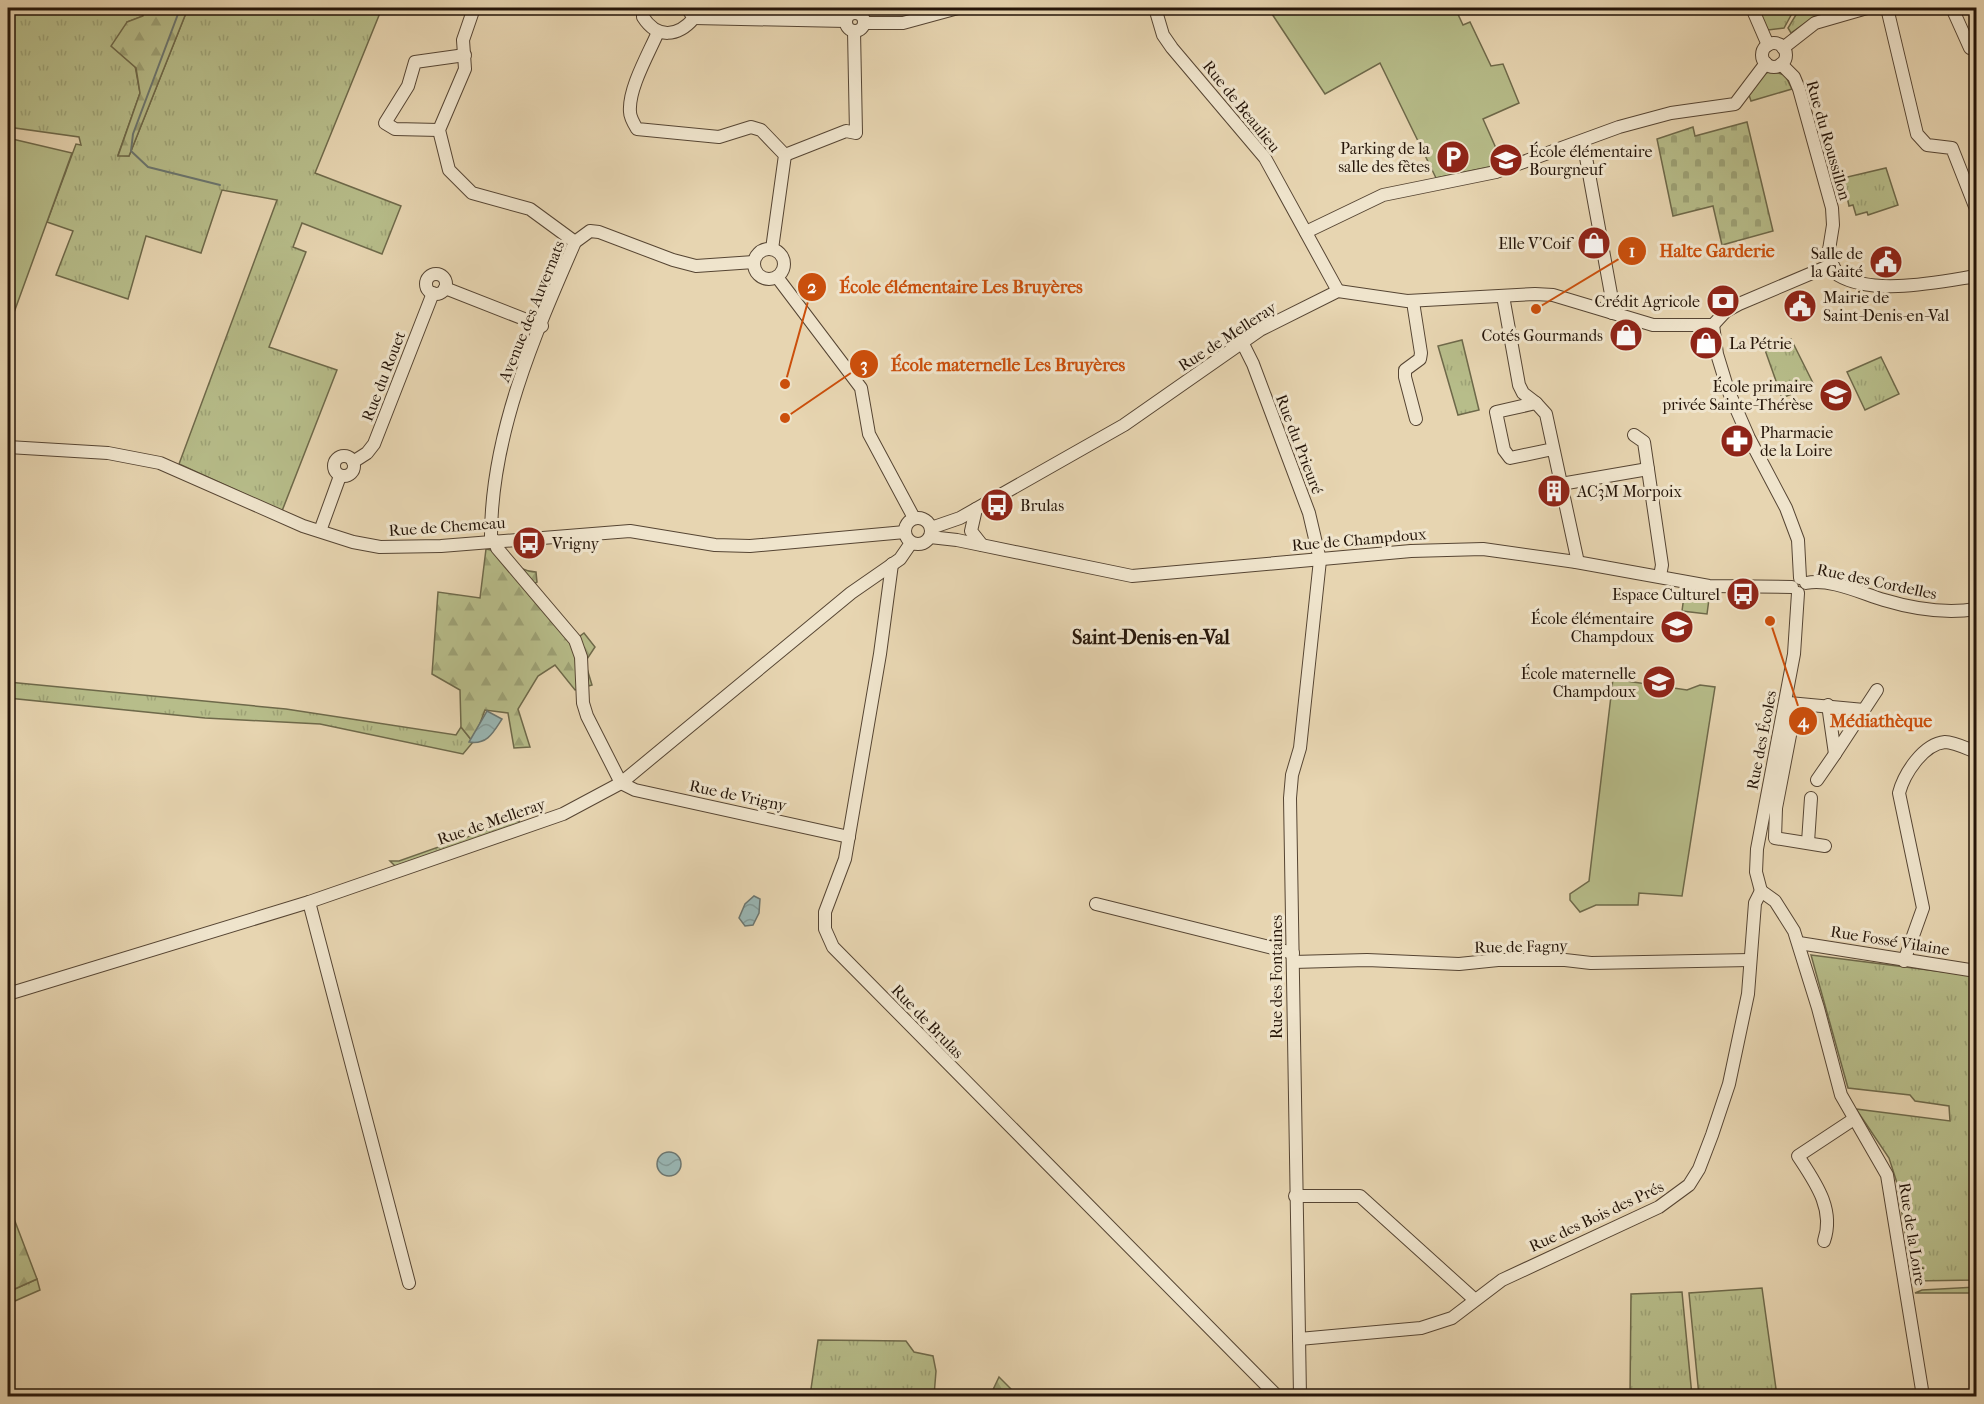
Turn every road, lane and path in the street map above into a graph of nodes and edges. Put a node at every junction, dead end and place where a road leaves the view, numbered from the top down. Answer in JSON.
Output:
{"nodes":[{"id":1,"x":474,"y":8,"type":"edge"},
{"id":2,"x":643,"y":8,"type":"edge"},
{"id":3,"x":958,"y":8,"type":"edge"},
{"id":4,"x":1155,"y":8,"type":"edge"},
{"id":5,"x":1752,"y":8,"type":"edge"},
{"id":6,"x":1867,"y":8,"type":"edge"},
{"id":7,"x":1887,"y":8,"type":"edge"},
{"id":8,"x":1952,"y":8,"type":"edge"},
{"id":9,"x":690,"y":13,"type":"edge"},
{"id":10,"x":855,"y":19,"type":"edge"},
{"id":11,"x":658,"y":32,"type":"junction"},
{"id":12,"x":1768,"y":45,"type":"junction"},
{"id":13,"x":1973,"y":47,"type":"edge"},
{"id":14,"x":1783,"y":48,"type":"junction"},
{"id":15,"x":465,"y":55,"type":"junction"},
{"id":16,"x":1766,"y":63,"type":"junction"},
{"id":17,"x":1781,"y":64,"type":"junction"},
{"id":18,"x":439,"y":130,"type":"junction"},
{"id":19,"x":1584,"y":141,"type":"junction"},
{"id":20,"x":785,"y":155,"type":"junction"},
{"id":21,"x":1977,"y":209,"type":"edge"},
{"id":22,"x":1306,"y":232,"type":"junction"},
{"id":23,"x":575,"y":242,"type":"junction"},
{"id":24,"x":772,"y":249,"type":"junction"},
{"id":25,"x":754,"y":262,"type":"junction"},
{"id":26,"x":1831,"y":265,"type":"junction"},
{"id":27,"x":1977,"y":276,"type":"edge"},
{"id":28,"x":777,"y":277,"type":"junction"},
{"id":29,"x":445,"y":288,"type":"junction"},
{"id":30,"x":1338,"y":291,"type":"junction"},
{"id":31,"x":433,"y":293,"type":"junction"},
{"id":32,"x":1503,"y":296,"type":"junction"},
{"id":33,"x":1413,"y":302,"type":"junction"},
{"id":34,"x":1612,"y":313,"type":"junction"},
{"id":35,"x":1713,"y":325,"type":"junction"},
{"id":36,"x":542,"y":326,"type":"junction"},
{"id":37,"x":1242,"y":342,"type":"junction"},
{"id":38,"x":1536,"y":403,"type":"junction"},
{"id":39,"x":1416,"y":419,"type":"dead end"},
{"id":40,"x":1634,"y":435,"type":"dead end"},
{"id":41,"x":8,"y":447,"type":"edge"},
{"id":42,"x":1553,"y":449,"type":"junction"},
{"id":43,"x":1648,"y":469,"type":"junction"},
{"id":44,"x":1561,"y":484,"type":"junction"},
{"id":45,"x":976,"y":509,"type":"junction"},
{"id":46,"x":914,"y":518,"type":"junction"},
{"id":47,"x":320,"y":531,"type":"junction"},
{"id":48,"x":931,"y":533,"type":"junction"},
{"id":49,"x":908,"y":538,"type":"junction"},
{"id":50,"x":493,"y":540,"type":"junction"},
{"id":51,"x":982,"y":545,"type":"junction"},
{"id":52,"x":1320,"y":560,"type":"junction"},
{"id":53,"x":1576,"y":562,"type":"junction"},
{"id":54,"x":892,"y":564,"type":"junction"},
{"id":55,"x":1660,"y":576,"type":"junction"},
{"id":56,"x":1799,"y":585,"type":"junction"},
{"id":57,"x":1977,"y":609,"type":"edge"},
{"id":58,"x":1877,"y":690,"type":"dead end"},
{"id":59,"x":1790,"y":703,"type":"junction"},
{"id":60,"x":1828,"y":705,"type":"junction"},
{"id":61,"x":1864,"y":710,"type":"junction"},
{"id":62,"x":1835,"y":754,"type":"junction"},
{"id":63,"x":1975,"y":756,"type":"edge"},
{"id":64,"x":1817,"y":780,"type":"dead end"},
{"id":65,"x":621,"y":783,"type":"junction"},
{"id":66,"x":1811,"y":798,"type":"dead end"},
{"id":67,"x":1771,"y":807,"type":"junction"},
{"id":68,"x":849,"y":837,"type":"junction"},
{"id":69,"x":1809,"y":842,"type":"junction"},
{"id":70,"x":1825,"y":846,"type":"dead end"},
{"id":71,"x":1761,"y":891,"type":"junction"},
{"id":72,"x":309,"y":902,"type":"junction"},
{"id":73,"x":1096,"y":904,"type":"dead end"},
{"id":74,"x":1799,"y":943,"type":"junction"},
{"id":75,"x":1293,"y":957,"type":"junction"},
{"id":76,"x":1750,"y":960,"type":"junction"},
{"id":77,"x":1904,"y":961,"type":"junction"},
{"id":78,"x":1977,"y":971,"type":"edge"},
{"id":79,"x":8,"y":994,"type":"edge"},
{"id":80,"x":1854,"y":1119,"type":"junction"},
{"id":81,"x":1295,"y":1196,"type":"junction"},
{"id":82,"x":1824,"y":1241,"type":"dead end"},
{"id":83,"x":409,"y":1283,"type":"dead end"},
{"id":84,"x":1474,"y":1299,"type":"junction"},
{"id":85,"x":1299,"y":1339,"type":"junction"},
{"id":86,"x":1277,"y":1396,"type":"edge"},
{"id":87,"x":1300,"y":1396,"type":"edge"},
{"id":88,"x":1923,"y":1396,"type":"edge"}],
"edges":[{"from":1,"to":15,"type":"street"},
{"from":2,"to":11,"type":"street"},
{"from":3,"to":10,"type":"street"},
{"from":4,"to":22,"type":"street","name":"Rue de Beaulieu"},
{"from":5,"to":12,"type":"street"},
{"from":6,"to":14,"type":"street"},
{"from":7,"to":21,"type":"street"},
{"from":8,"to":13,"type":"street"},
{"from":9,"to":10,"type":"street"},
{"from":9,"to":11,"type":"street"},
{"from":10,"to":20,"type":"street"},
{"from":11,"to":20,"type":"street"},
{"from":12,"to":14,"type":"street"},
{"from":12,"to":16,"type":"street"},
{"from":14,"to":17,"type":"street"},
{"from":15,"to":18,"type":"street"},
{"from":15,"to":18,"type":"street"},
{"from":16,"to":17,"type":"street"},
{"from":16,"to":19,"type":"street"},
{"from":17,"to":26,"type":"street","name":"Rue du Roussillon"},
{"from":18,"to":23,"type":"street"},
{"from":19,"to":22,"type":"street"},
{"from":19,"to":34,"type":"street"},
{"from":20,"to":24,"type":"street"},
{"from":22,"to":30,"type":"street","name":"Rue de Beaulieu"},
{"from":23,"to":25,"type":"street","name":"Avenue des Auvernats"},
{"from":23,"to":36,"type":"street","name":"Avenue des Auvernats"},
{"from":24,"to":25,"type":"street"},
{"from":24,"to":28,"type":"street"},
{"from":25,"to":28,"type":"street"},
{"from":26,"to":27,"type":"street"},
{"from":26,"to":35,"type":"street"},
{"from":28,"to":46,"type":"street"},
{"from":29,"to":31,"type":"street"},
{"from":29,"to":31,"type":"street","name":"Rue du Rouet"},
{"from":29,"to":36,"type":"street","name":"Rue du Rouet"},
{"from":30,"to":33,"type":"street"},
{"from":30,"to":37,"type":"street","name":"Rue de Melleray"},
{"from":31,"to":47,"type":"street","name":"Rue du Rouet"},
{"from":32,"to":33,"type":"street"},
{"from":32,"to":34,"type":"street"},
{"from":32,"to":38,"type":"street"},
{"from":33,"to":39,"type":"street"},
{"from":34,"to":35,"type":"street"},
{"from":35,"to":56,"type":"street","name":"Rue des Écoles"},
{"from":36,"to":50,"type":"street","name":"Avenue des Auvernats"},
{"from":37,"to":45,"type":"street","name":"Rue de Melleray"},
{"from":37,"to":52,"type":"street","name":"Rue du Prieuré"},
{"from":38,"to":42,"type":"street"},
{"from":38,"to":42,"type":"street"},
{"from":40,"to":43,"type":"street"},
{"from":41,"to":47,"type":"street","name":"Rue de Chemeau"},
{"from":42,"to":44,"type":"street"},
{"from":43,"to":44,"type":"street"},
{"from":43,"to":55,"type":"street"},
{"from":44,"to":53,"type":"street"},
{"from":45,"to":48,"type":"street","name":"Rue de Melleray"},
{"from":45,"to":51,"type":"street"},
{"from":46,"to":48,"type":"street"},
{"from":46,"to":49,"type":"street"},
{"from":47,"to":50,"type":"street","name":"Rue de Chemeau"},
{"from":48,"to":49,"type":"street"},
{"from":48,"to":51,"type":"street","name":"Rue de Champdoux"},
{"from":49,"to":50,"type":"street","name":"Rue de Chemeau"},
{"from":49,"to":54,"type":"street","name":"Rue de Melleray"},
{"from":50,"to":65,"type":"street"},
{"from":51,"to":52,"type":"street","name":"Rue de Champdoux"},
{"from":52,"to":53,"type":"street","name":"Rue de Champdoux"},
{"from":52,"to":75,"type":"street","name":"Rue des Fontaines"},
{"from":53,"to":55,"type":"street","name":"Rue de Champdoux"},
{"from":54,"to":65,"type":"street","name":"Rue de Melleray"},
{"from":54,"to":68,"type":"street","name":"Rue de Brulas"},
{"from":55,"to":56,"type":"street","name":"Rue de Champdoux"},
{"from":56,"to":57,"type":"street","name":"Rue des Cordelles"},
{"from":56,"to":59,"type":"street","name":"Rue des Écoles"},
{"from":58,"to":61,"type":"street"},
{"from":59,"to":60,"type":"street"},
{"from":59,"to":67,"type":"street","name":"Rue des Écoles"},
{"from":60,"to":61,"type":"street"},
{"from":60,"to":62,"type":"street"},
{"from":61,"to":62,"type":"street"},
{"from":62,"to":64,"type":"street"},
{"from":63,"to":77,"type":"street"},
{"from":65,"to":68,"type":"street","name":"Rue de Vrigny"},
{"from":65,"to":72,"type":"street","name":"Rue de Melleray"},
{"from":66,"to":69,"type":"street"},
{"from":67,"to":69,"type":"street"},
{"from":67,"to":71,"type":"street","name":"Rue des Écoles"},
{"from":68,"to":86,"type":"street","name":"Rue de Brulas"},
{"from":69,"to":70,"type":"street"},
{"from":71,"to":74,"type":"street","name":"Rue de la Loire"},
{"from":71,"to":76,"type":"street","name":"Rue des Bois des Prés"},
{"from":72,"to":79,"type":"street","name":"Rue de Melleray"},
{"from":72,"to":83,"type":"street"},
{"from":73,"to":75,"type":"street"},
{"from":74,"to":77,"type":"street","name":"Rue Fossé Vilaine"},
{"from":74,"to":80,"type":"street","name":"Rue de la Loire"},
{"from":75,"to":76,"type":"street","name":"Rue de Fagny"},
{"from":75,"to":81,"type":"street","name":"Rue des Fontaines"},
{"from":76,"to":84,"type":"street","name":"Rue des Bois des Prés"},
{"from":77,"to":78,"type":"street","name":"Rue Fossé Vilaine"},
{"from":80,"to":82,"type":"street"},
{"from":80,"to":88,"type":"street","name":"Rue de la Loire"},
{"from":81,"to":84,"type":"street"},
{"from":81,"to":85,"type":"street","name":"Rue des Fontaines"},
{"from":84,"to":85,"type":"street","name":"Rue des Bois des Prés"},
{"from":85,"to":87,"type":"street","name":"Rue des Fontaines"}]}
